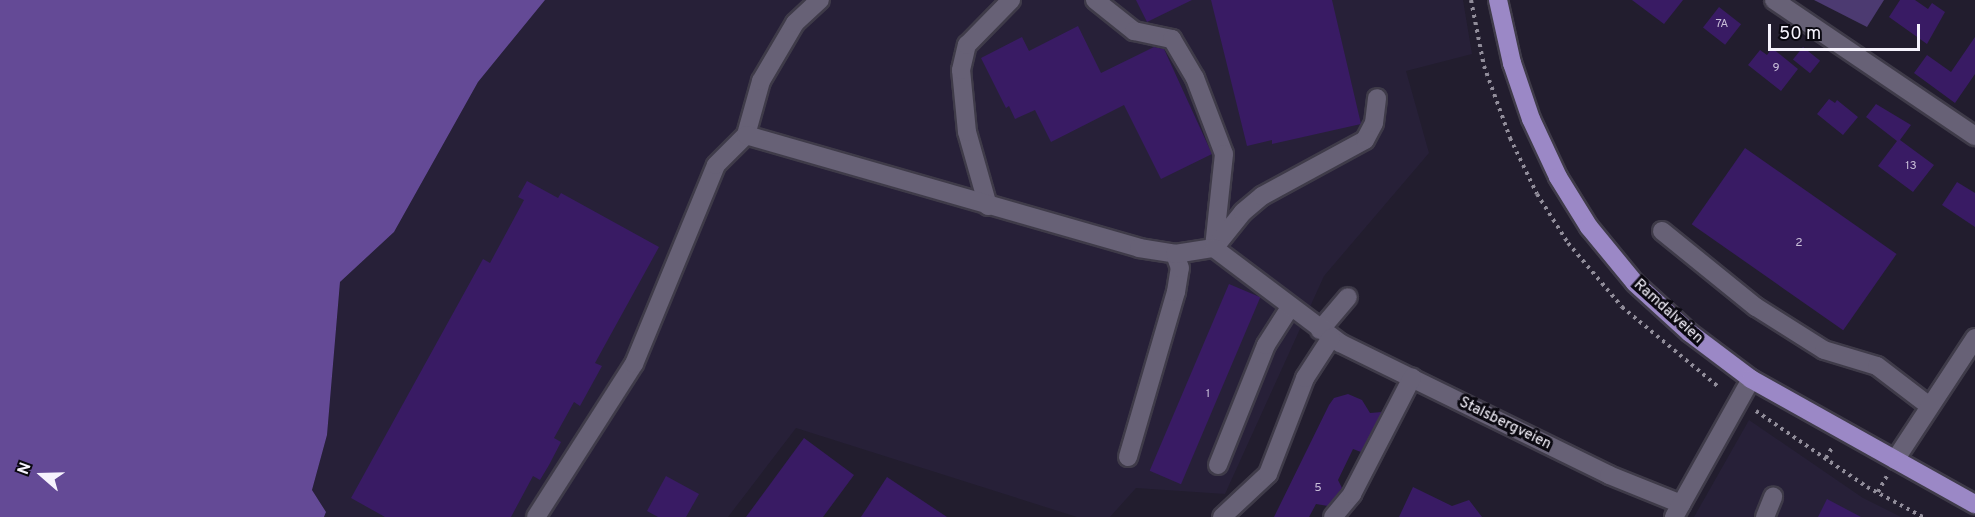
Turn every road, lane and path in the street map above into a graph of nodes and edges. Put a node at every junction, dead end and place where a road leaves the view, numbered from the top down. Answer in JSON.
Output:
{"nodes":[{"id":1,"x":820,"y":0,"type":"edge"},
{"id":2,"x":1011,"y":0,"type":"edge"},
{"id":3,"x":1095,"y":0,"type":"edge"},
{"id":4,"x":1498,"y":0,"type":"edge"},
{"id":5,"x":1774,"y":0,"type":"edge"},
{"id":6,"x":1377,"y":98,"type":"dead end"},
{"id":7,"x":746,"y":135,"type":"junction"},
{"id":8,"x":1975,"y":136,"type":"edge"},
{"id":9,"x":988,"y":206,"type":"junction"},
{"id":10,"x":1662,"y":231,"type":"dead end"},
{"id":11,"x":1214,"y":248,"type":"junction"},
{"id":12,"x":1175,"y":254,"type":"junction"},
{"id":13,"x":1348,"y":297,"type":"dead end"},
{"id":14,"x":1289,"y":309,"type":"junction"},
{"id":15,"x":1325,"y":334,"type":"junction"},
{"id":16,"x":1973,"y":344,"type":"edge"},
{"id":17,"x":1412,"y":378,"type":"junction"},
{"id":18,"x":1751,"y":378,"type":"junction"},
{"id":19,"x":1928,"y":405,"type":"junction"},
{"id":20,"x":1756,"y":411,"type":"dead end"},
{"id":21,"x":1834,"y":445,"type":"dead end"},
{"id":22,"x":1128,"y":457,"type":"dead end"},
{"id":23,"x":1826,"y":458,"type":"junction"},
{"id":24,"x":1895,"y":460,"type":"junction"},
{"id":25,"x":1218,"y":465,"type":"dead end"},
{"id":26,"x":1773,"y":497,"type":"dead end"},
{"id":27,"x":1975,"y":504,"type":"edge"},
{"id":28,"x":1678,"y":511,"type":"edge"},
{"id":29,"x":1223,"y":516,"type":"edge"},
{"id":30,"x":536,"y":517,"type":"edge"},
{"id":31,"x":1333,"y":517,"type":"edge"},
{"id":32,"x":1765,"y":517,"type":"edge"},
{"id":33,"x":1923,"y":517,"type":"edge"}],
"edges":[{"from":1,"to":7,"type":"street"},
{"from":2,"to":9,"type":"street"},
{"from":3,"to":11,"type":"street"},
{"from":4,"to":18,"type":"main road","name":"Ramdalveien"},
{"from":5,"to":8,"type":"street"},
{"from":6,"to":11,"type":"street"},
{"from":7,"to":9,"type":"street"},
{"from":7,"to":30,"type":"street"},
{"from":9,"to":12,"type":"street"},
{"from":10,"to":19,"type":"street"},
{"from":11,"to":12,"type":"street"},
{"from":11,"to":14,"type":"street","name":"Stalsbergveien"},
{"from":12,"to":22,"type":"street"},
{"from":13,"to":15,"type":"street"},
{"from":14,"to":15,"type":"street","name":"Stalsbergveien"},
{"from":14,"to":25,"type":"street"},
{"from":15,"to":17,"type":"street","name":"Stalsbergveien"},
{"from":15,"to":29,"type":"street"},
{"from":16,"to":19,"type":"street"},
{"from":17,"to":28,"type":"street","name":"Stalsbergveien"},
{"from":17,"to":31,"type":"street"},
{"from":18,"to":24,"type":"main road","name":"Ramdalveien"},
{"from":18,"to":28,"type":"street","name":"Stalsbergveien"},
{"from":19,"to":24,"type":"street"},
{"from":20,"to":23,"type":"path"},
{"from":21,"to":23,"type":"path"},
{"from":23,"to":33,"type":"path"},
{"from":24,"to":27,"type":"main road","name":"Ramdalveien"},
{"from":26,"to":32,"type":"street"}]}
